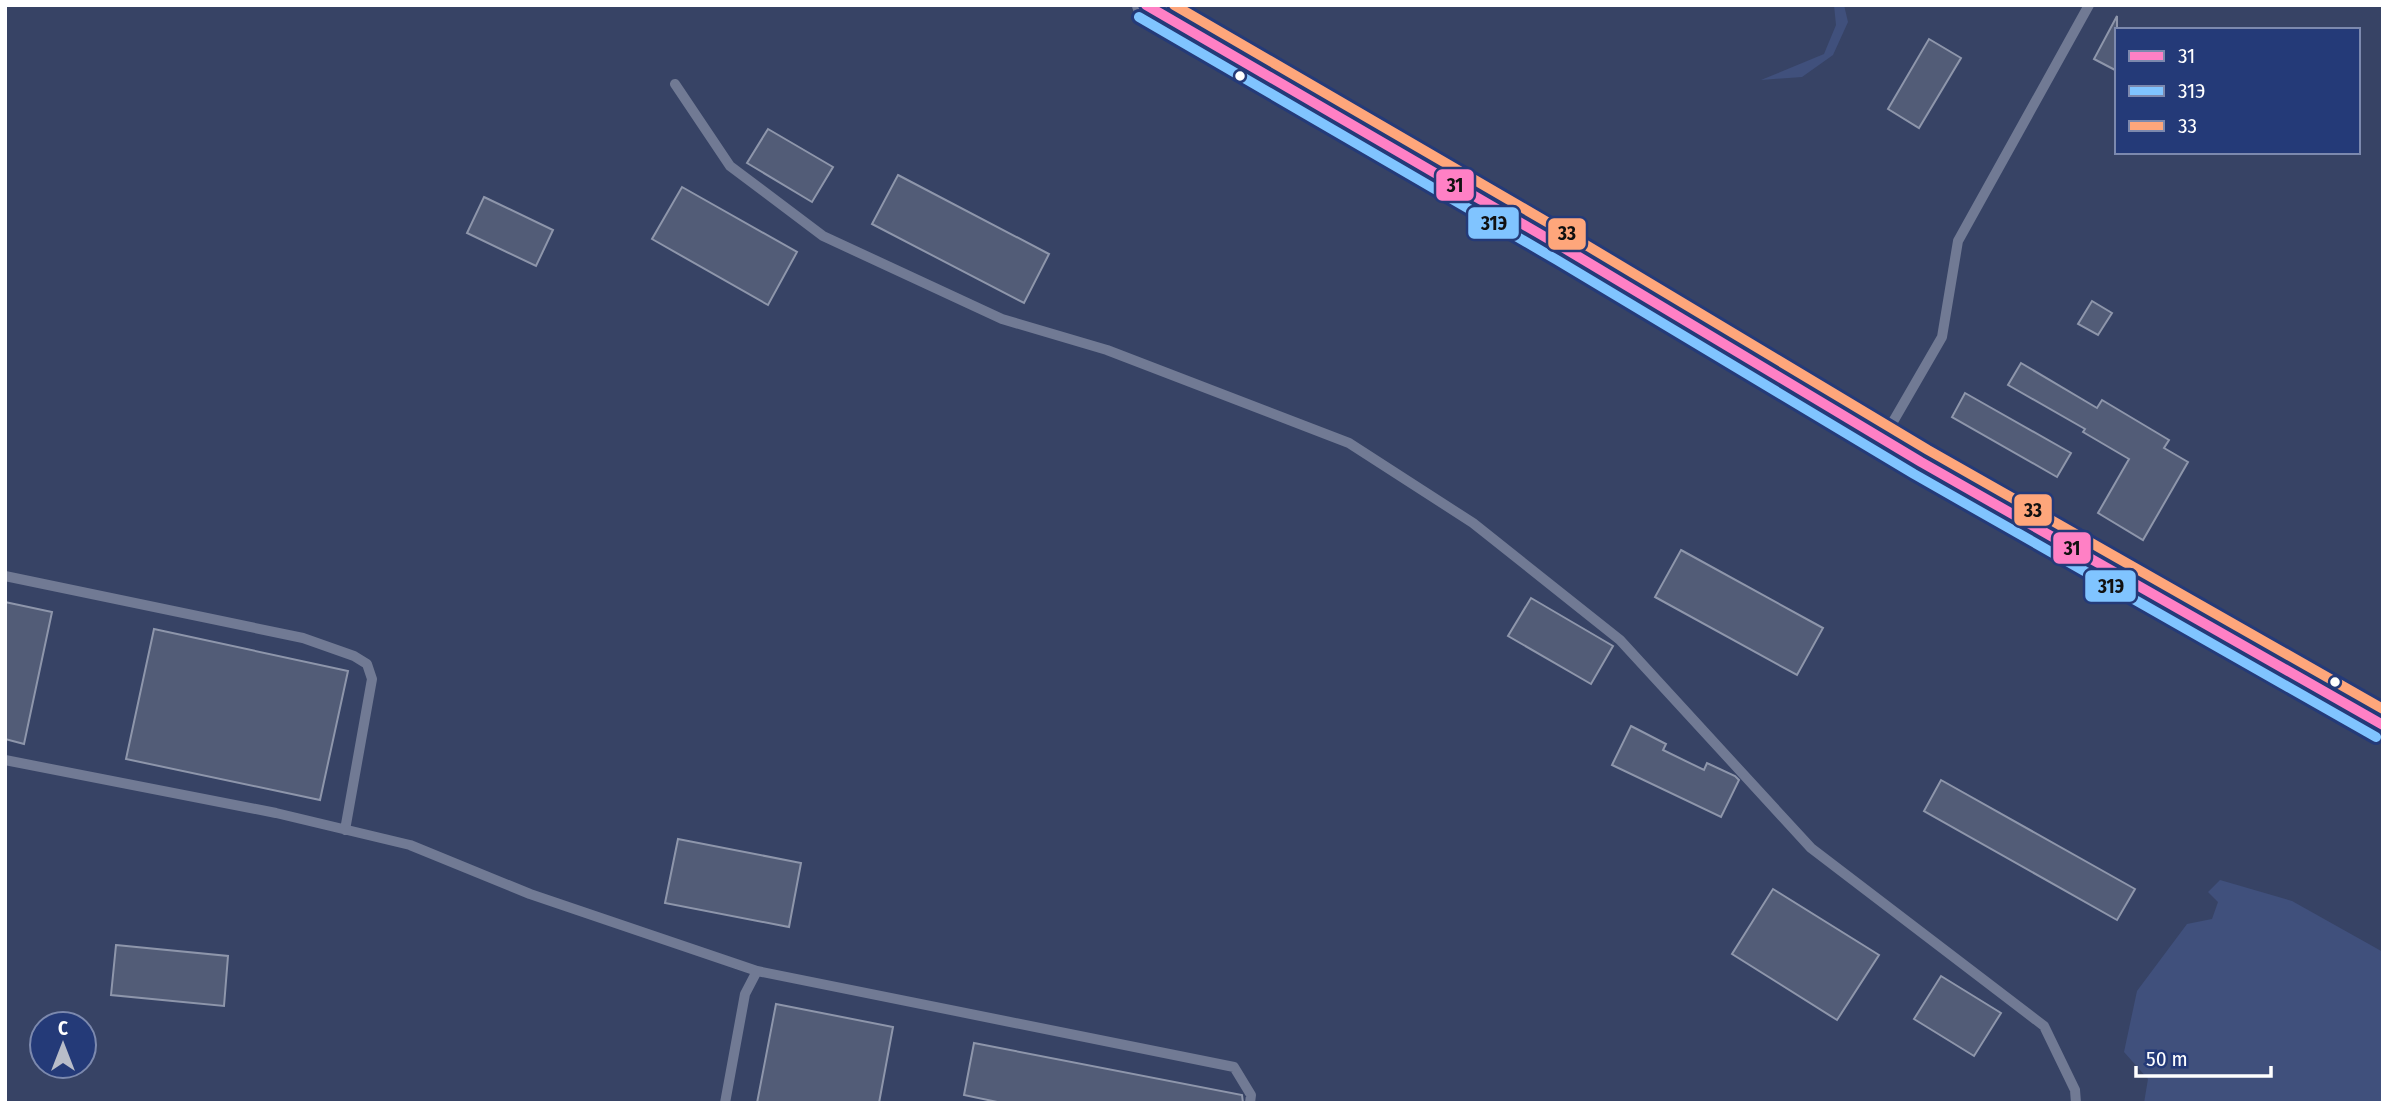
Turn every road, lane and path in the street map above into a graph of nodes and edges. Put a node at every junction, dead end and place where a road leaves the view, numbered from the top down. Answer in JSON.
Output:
{"nodes":[{"id":1,"x":1146,"y":5,"type":"edge"},
{"id":2,"x":2089,"y":5,"type":"edge"},
{"id":3,"x":675,"y":84,"type":"dead end"},
{"id":4,"x":1883,"y":439,"type":"junction"},
{"id":5,"x":5,"y":576,"type":"edge"},
{"id":6,"x":2383,"y":725,"type":"edge"},
{"id":7,"x":5,"y":760,"type":"edge"},
{"id":8,"x":345,"y":830,"type":"junction"},
{"id":9,"x":757,"y":971,"type":"junction"},
{"id":10,"x":725,"y":1103,"type":"edge"},
{"id":11,"x":1250,"y":1103,"type":"edge"},
{"id":12,"x":2076,"y":1103,"type":"edge"}],
"edges":[{"from":1,"to":4,"type":"main road"},
{"from":2,"to":4,"type":"lane"},
{"from":3,"to":12,"type":"lane"},
{"from":4,"to":6,"type":"main road"},
{"from":5,"to":8,"type":"lane"},
{"from":7,"to":8,"type":"lane"},
{"from":8,"to":9,"type":"lane"},
{"from":9,"to":10,"type":"lane"},
{"from":9,"to":11,"type":"lane"}]}
